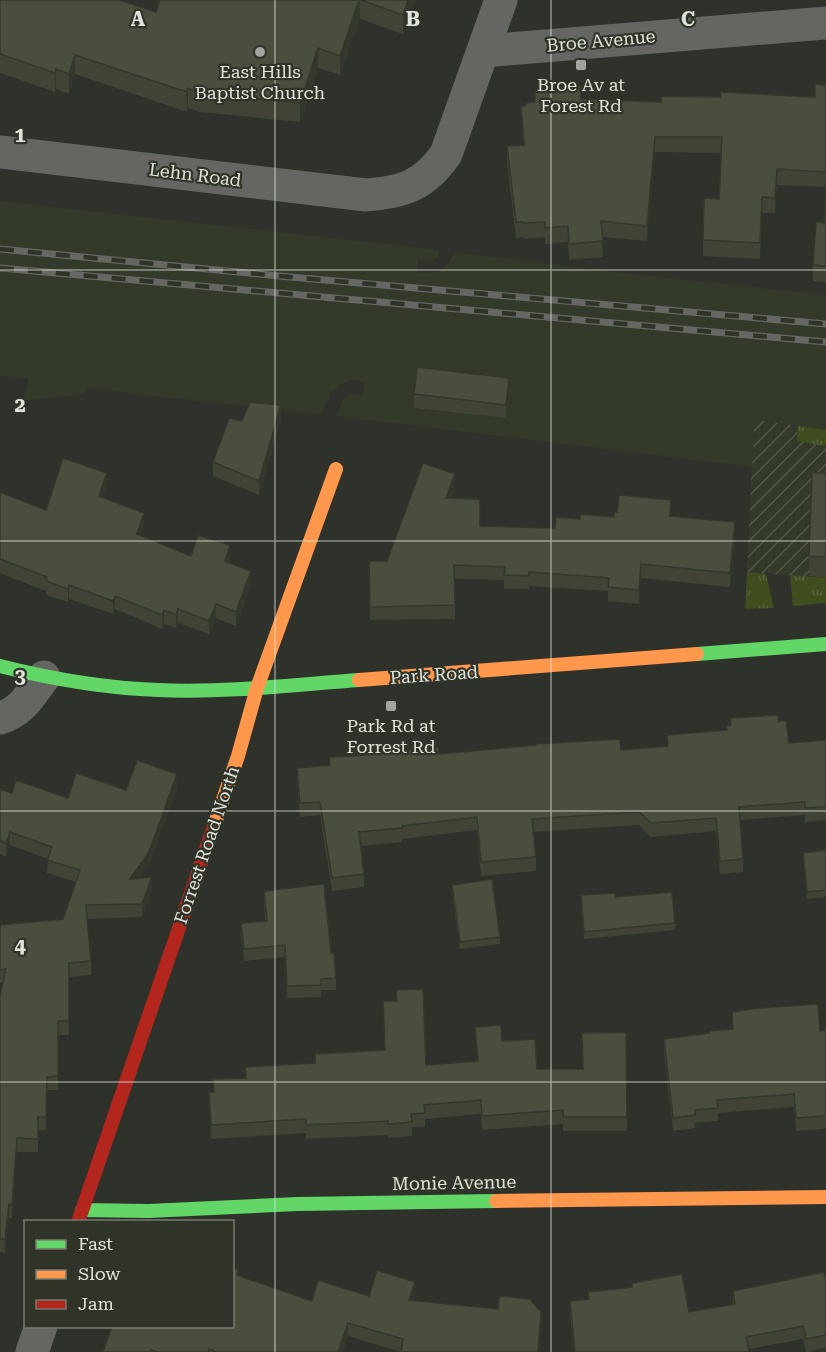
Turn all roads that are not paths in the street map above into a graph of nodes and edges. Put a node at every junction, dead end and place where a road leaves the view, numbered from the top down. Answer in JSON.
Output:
{"nodes":[{"id":1,"x":501,"y":0,"type":"edge"},
{"id":2,"x":826,"y":23,"type":"edge"},
{"id":3,"x":483,"y":51,"type":"junction"},
{"id":4,"x":0,"y":152,"type":"edge"},
{"id":5,"x":336,"y":469,"type":"dead end"},
{"id":6,"x":826,"y":644,"type":"edge"},
{"id":7,"x":0,"y":666,"type":"edge"},
{"id":8,"x":44,"y":677,"type":"junction"},
{"id":9,"x":257,"y":688,"type":"junction"},
{"id":10,"x":0,"y":718,"type":"edge"},
{"id":11,"x":826,"y":1197,"type":"edge"},
{"id":12,"x":80,"y":1216,"type":"edge"},
{"id":13,"x":40,"y":1328,"type":"edge"},
{"id":14,"x":32,"y":1352,"type":"edge"}],
"edges":[{"from":1,"to":3,"type":"street","name":"Lehn Road"},
{"from":2,"to":3,"type":"street","name":"Broe Avenue"},
{"from":3,"to":4,"type":"street","name":"Lehn Road"},
{"from":5,"to":9,"type":"street","name":"Forrest Road North"},
{"from":6,"to":9,"type":"street","name":"Park Road"},
{"from":7,"to":8,"type":"street","name":"Park Road"},
{"from":8,"to":9,"type":"street","name":"Park Road"},
{"from":8,"to":10,"type":"street"},
{"from":9,"to":12,"type":"street","name":"Forrest Road North"},
{"from":11,"to":12,"type":"street","name":"Monie Avenue"},
{"from":13,"to":14,"type":"street"}]}
